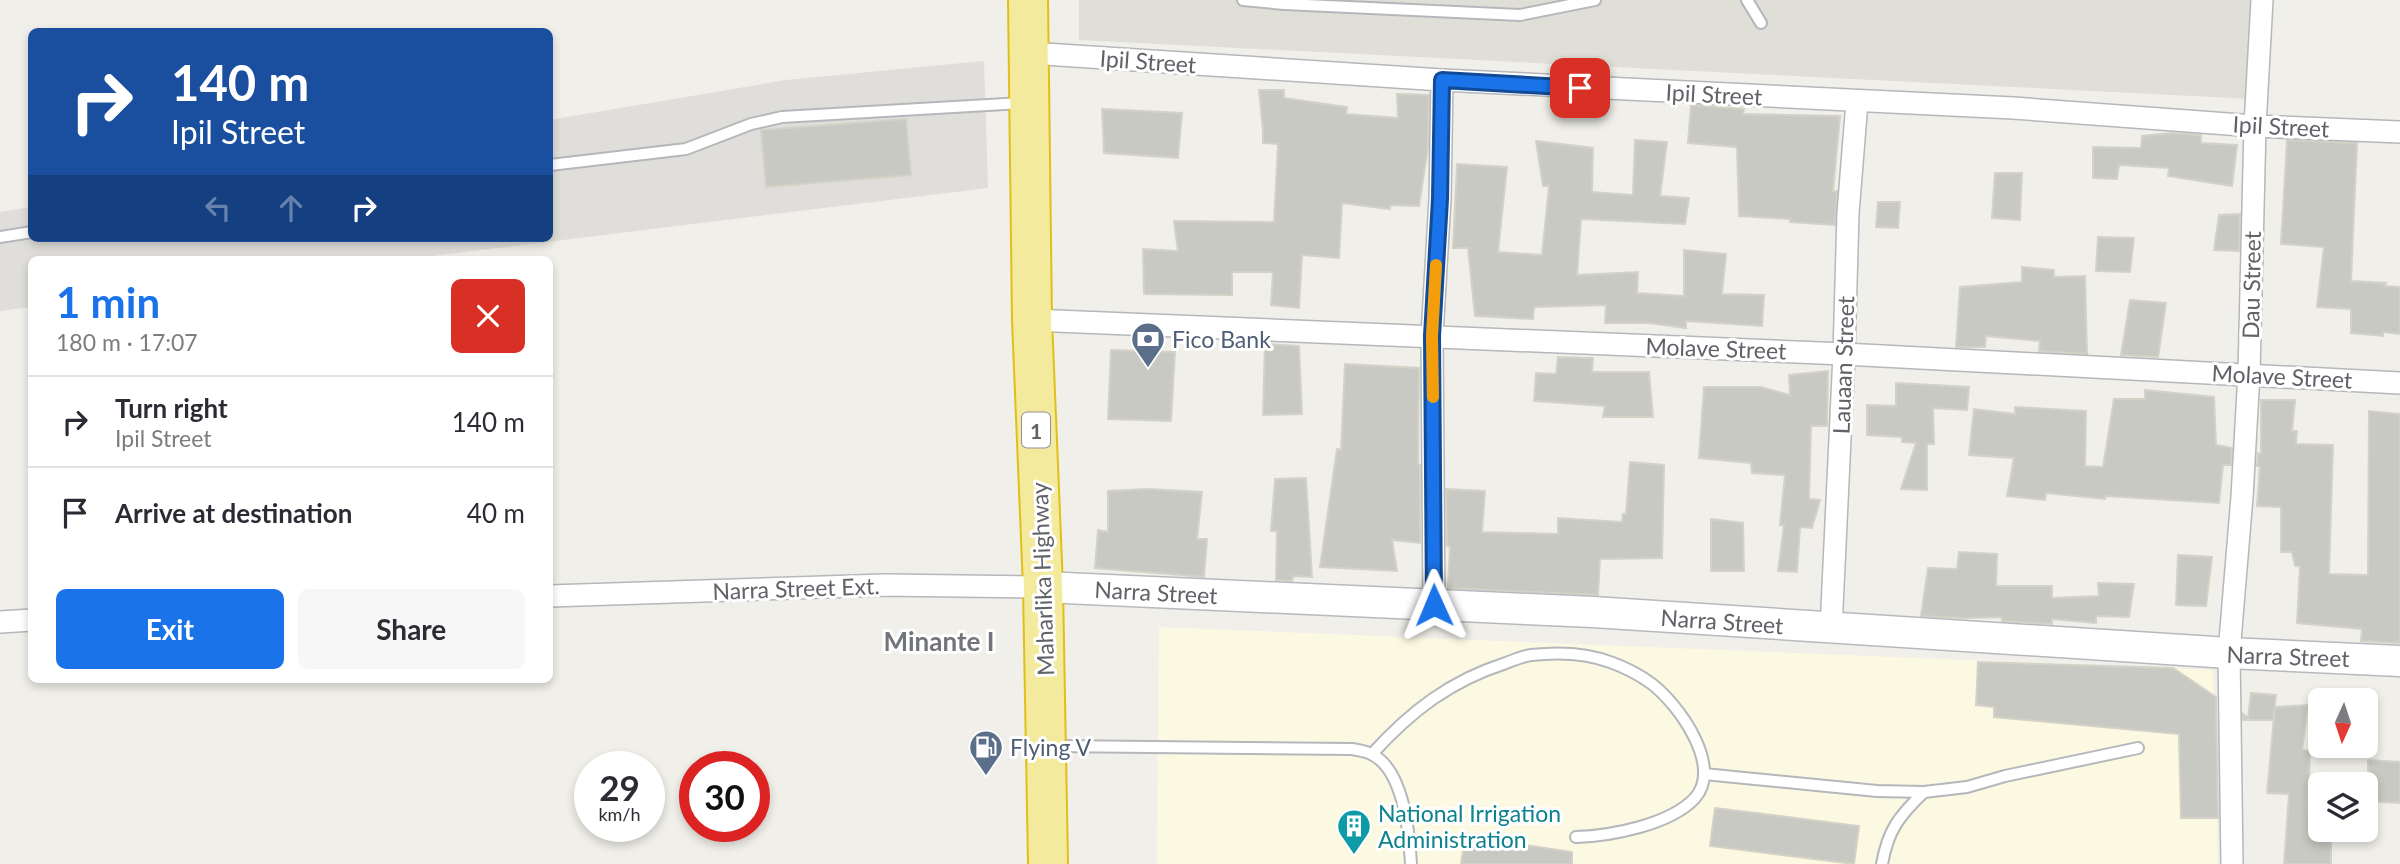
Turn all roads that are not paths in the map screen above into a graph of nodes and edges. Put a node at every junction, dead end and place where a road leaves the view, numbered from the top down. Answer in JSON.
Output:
{"nodes":[{"id":1,"x":1028,"y":0,"type":"edge"},
{"id":2,"x":1243,"y":0,"type":"edge"},
{"id":3,"x":1595,"y":0,"type":"edge"},
{"id":4,"x":1747,"y":0,"type":"edge"},
{"id":5,"x":2262,"y":0,"type":"edge"},
{"id":6,"x":1760,"y":23,"type":"dead end"},
{"id":7,"x":1029,"y":53,"type":"junction"},
{"id":8,"x":1442,"y":80,"type":"junction"},
{"id":9,"x":1030,"y":102,"type":"junction"},
{"id":10,"x":1857,"y":102,"type":"junction"},
{"id":11,"x":2255,"y":126,"type":"junction"},
{"id":12,"x":2400,"y":132,"type":"edge"},
{"id":13,"x":553,"y":164,"type":"edge"},
{"id":14,"x":28,"y":233,"type":"edge"},
{"id":15,"x":0,"y":237,"type":"edge"},
{"id":16,"x":1032,"y":320,"type":"junction"},
{"id":17,"x":1432,"y":336,"type":"junction"},
{"id":18,"x":1844,"y":354,"type":"junction"},
{"id":19,"x":2249,"y":373,"type":"junction"},
{"id":20,"x":2400,"y":383,"type":"edge"},
{"id":21,"x":1043,"y":587,"type":"junction"},
{"id":22,"x":553,"y":596,"type":"edge"},
{"id":23,"x":1434,"y":605,"type":"junction"},
{"id":24,"x":28,"y":620,"type":"edge"},
{"id":25,"x":0,"y":622,"type":"edge"},
{"id":26,"x":1832,"y":629,"type":"junction"},
{"id":27,"x":2229,"y":653,"type":"junction"},
{"id":28,"x":2400,"y":661,"type":"edge"},
{"id":29,"x":1046,"y":746,"type":"junction"},
{"id":30,"x":2138,"y":748,"type":"dead end"},
{"id":31,"x":1371,"y":754,"type":"junction"},
{"id":32,"x":1704,"y":774,"type":"junction"},
{"id":33,"x":1924,"y":792,"type":"junction"},
{"id":34,"x":1576,"y":837,"type":"dead end"},
{"id":35,"x":1048,"y":864,"type":"edge"},
{"id":36,"x":1411,"y":864,"type":"edge"},
{"id":37,"x":1882,"y":864,"type":"edge"},
{"id":38,"x":2232,"y":864,"type":"edge"}],
"edges":[{"from":1,"to":7,"type":"highway","name":"Maharlika Highway","number":"1"},
{"from":2,"to":3,"type":"lane"},
{"from":4,"to":6,"type":"lane"},
{"from":5,"to":11,"type":"street","name":"Dau Street"},
{"from":7,"to":8,"type":"street","name":"Ipil Street"},
{"from":7,"to":9,"type":"highway","name":"Maharlika Highway","number":"1"},
{"from":8,"to":10,"type":"street","name":"Ipil Street"},
{"from":8,"to":17,"type":"street"},
{"from":9,"to":13,"type":"lane"},
{"from":9,"to":16,"type":"highway","name":"Maharlika Highway","number":"1"},
{"from":10,"to":11,"type":"street","name":"Ipil Street"},
{"from":10,"to":18,"type":"street","name":"Lauaan Street"},
{"from":11,"to":12,"type":"street","name":"Ipil Street"},
{"from":11,"to":19,"type":"street","name":"Dau Street"},
{"from":14,"to":15,"type":"lane"},
{"from":16,"to":17,"type":"street","name":"Molave Street"},
{"from":16,"to":21,"type":"highway","name":"Maharlika Highway","number":"1"},
{"from":17,"to":18,"type":"street","name":"Molave Street"},
{"from":17,"to":23,"type":"street"},
{"from":18,"to":19,"type":"street","name":"Molave Street"},
{"from":18,"to":26,"type":"street","name":"Lauaan Street"},
{"from":19,"to":20,"type":"street","name":"Molave Street"},
{"from":19,"to":27,"type":"street","name":"Dau Street"},
{"from":21,"to":22,"type":"street","name":"Narra Street Ext."},
{"from":21,"to":23,"type":"street","name":"Narra Street"},
{"from":21,"to":29,"type":"highway","name":"Maharlika Highway","number":"1"},
{"from":23,"to":26,"type":"street","name":"Narra Street"},
{"from":24,"to":25,"type":"street"},
{"from":26,"to":27,"type":"street","name":"Narra Street"},
{"from":27,"to":28,"type":"street","name":"Narra Street"},
{"from":27,"to":38,"type":"street","name":"Dau Street"},
{"from":29,"to":31,"type":"lane"},
{"from":29,"to":35,"type":"highway","name":"Maharlika Highway","number":"1"},
{"from":30,"to":33,"type":"lane"},
{"from":31,"to":32,"type":"lane"},
{"from":31,"to":36,"type":"lane"},
{"from":32,"to":33,"type":"lane"},
{"from":32,"to":34,"type":"lane"},
{"from":33,"to":37,"type":"lane"}]}
